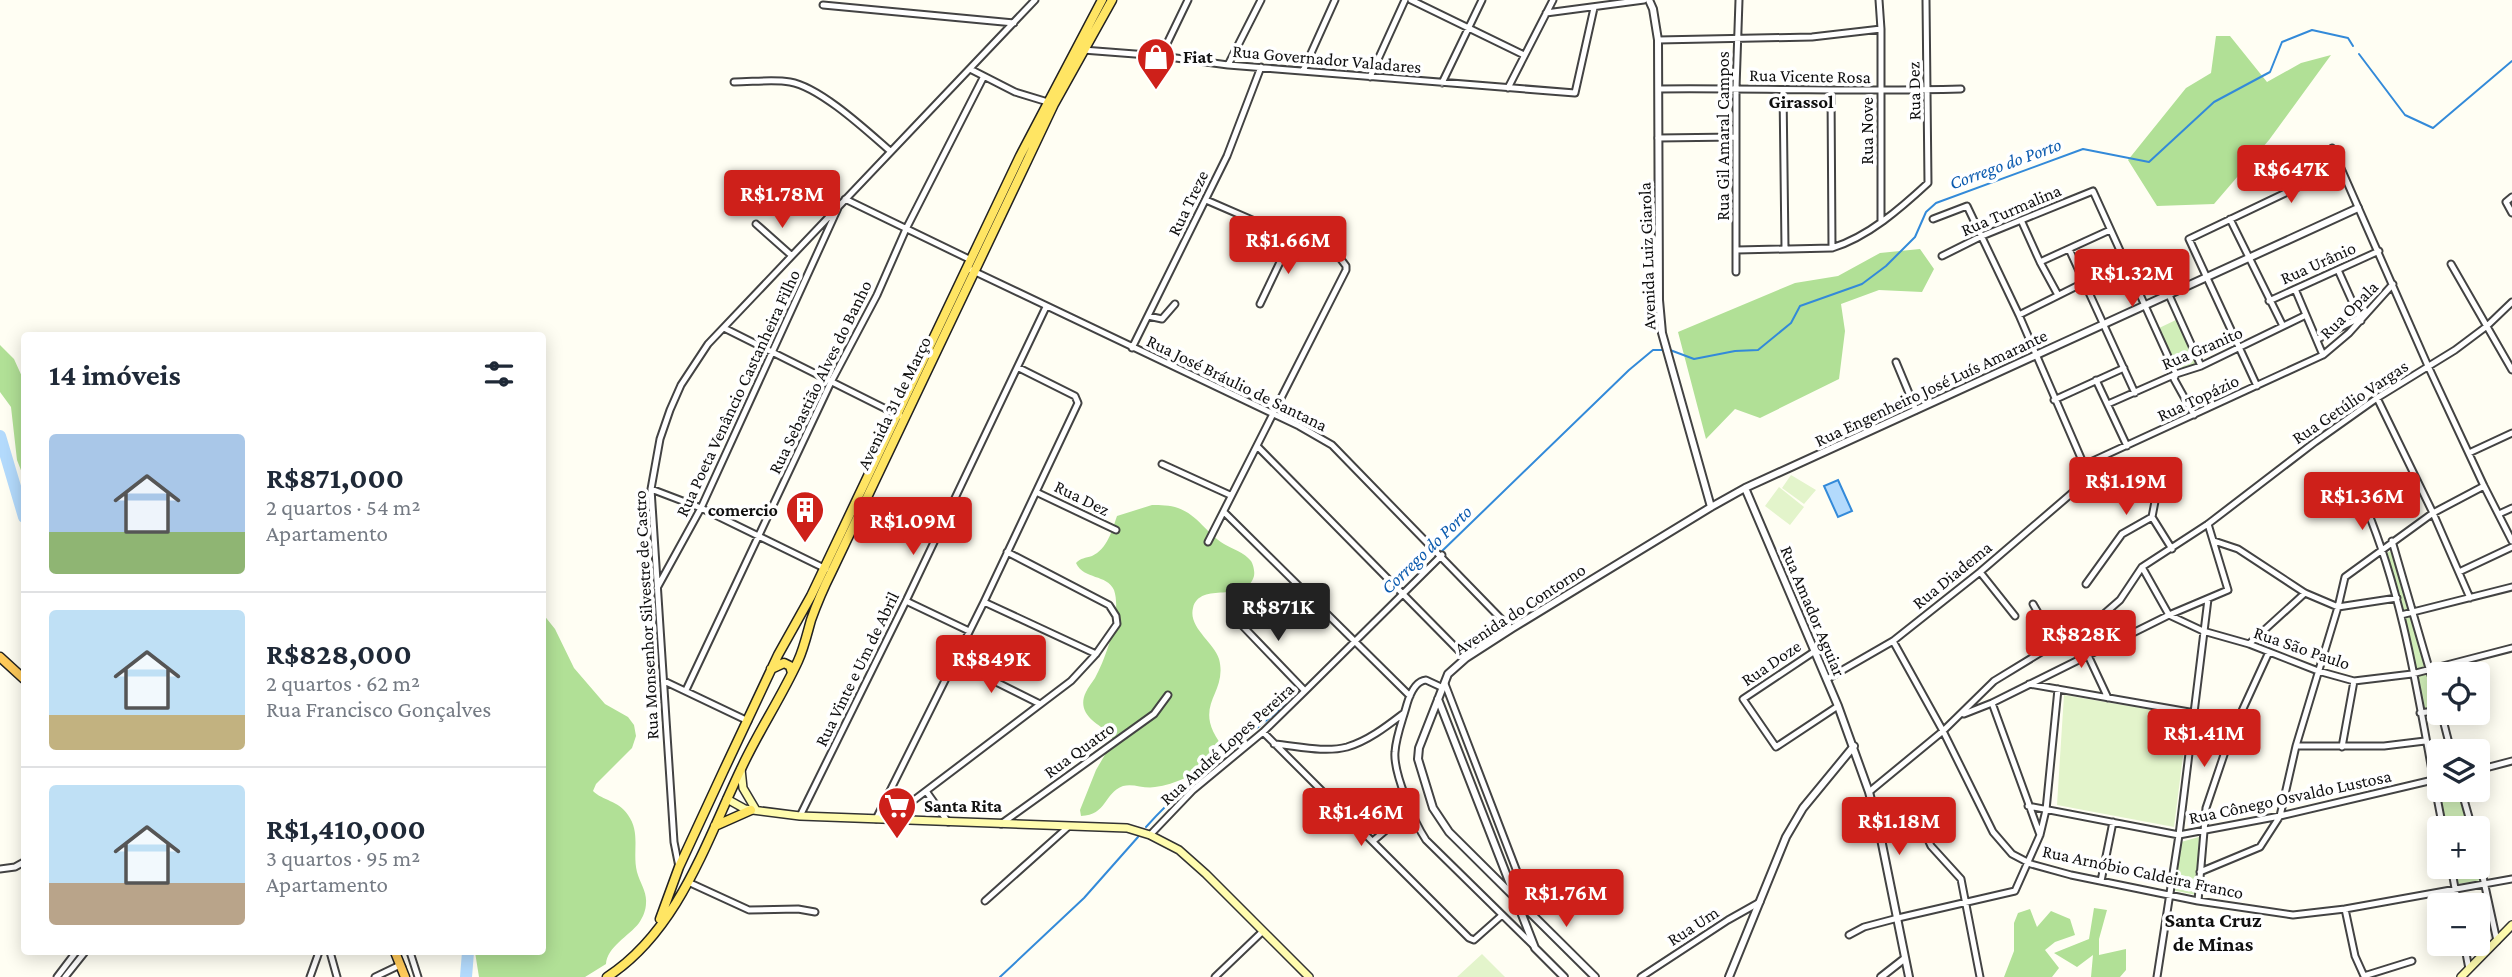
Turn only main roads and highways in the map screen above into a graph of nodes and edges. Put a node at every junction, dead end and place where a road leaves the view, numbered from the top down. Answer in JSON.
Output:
{"nodes":[{"id":1,"x":1102,"y":0,"type":"edge"},
{"id":2,"x":1112,"y":0,"type":"edge"},
{"id":3,"x":1097,"y":19,"type":"junction"},
{"id":4,"x":901,"y":416,"type":"junction"},
{"id":5,"x":828,"y":570,"type":"junction"},
{"id":6,"x":0,"y":657,"type":"edge"},
{"id":7,"x":770,"y":670,"type":"junction"},
{"id":8,"x":792,"y":673,"type":"junction"},
{"id":9,"x":21,"y":676,"type":"edge"},
{"id":10,"x":741,"y":768,"type":"junction"},
{"id":11,"x":723,"y":772,"type":"junction"},
{"id":12,"x":727,"y":799,"type":"junction"},
{"id":13,"x":754,"y":810,"type":"junction"},
{"id":14,"x":697,"y":827,"type":"junction"},
{"id":15,"x":713,"y":830,"type":"junction"},
{"id":16,"x":679,"y":867,"type":"junction"},
{"id":17,"x":690,"y":878,"type":"junction"},
{"id":18,"x":2512,"y":925,"type":"edge"},
{"id":19,"x":653,"y":935,"type":"junction"},
{"id":20,"x":396,"y":955,"type":"edge"},
{"id":21,"x":405,"y":977,"type":"edge"},
{"id":22,"x":607,"y":977,"type":"edge"},
{"id":23,"x":1310,"y":977,"type":"edge"},
{"id":24,"x":2460,"y":977,"type":"edge"}],
"edges":[{"from":1,"to":3,"type":"main road","name":"Avenida 31 de Março"},
{"from":2,"to":3,"type":"main road","name":"Avenida 31 de Março"},
{"from":3,"to":4,"type":"main road","name":"Avenida 31 de Março"},
{"from":4,"to":5,"type":"main road","name":"Avenida 31 de Março"},
{"from":4,"to":5,"type":"main road","name":"Avenida 31 de Março"},
{"from":5,"to":7,"type":"main road","name":"Avenida 31 de Março"},
{"from":5,"to":8,"type":"main road","name":"Avenida 31 de Março"},
{"from":6,"to":9,"type":"highway"},
{"from":7,"to":8,"type":"main road"},
{"from":7,"to":11,"type":"main road","name":"Avenida 31 de Março"},
{"from":8,"to":10,"type":"main road","name":"Avenida 31 de Março"},
{"from":10,"to":12,"type":"main road","name":"Avenida 31 de Março"},
{"from":10,"to":13,"type":"main road"},
{"from":11,"to":12,"type":"main road"},
{"from":11,"to":14,"type":"main road","name":"Avenida 31 de Março"},
{"from":12,"to":13,"type":"main road"},
{"from":12,"to":15,"type":"main road","name":"Avenida 31 de Março"},
{"from":13,"to":15,"type":"main road"},
{"from":13,"to":23,"type":"main road"},
{"from":14,"to":15,"type":"main road"},
{"from":14,"to":16,"type":"main road","name":"Avenida 31 de Março"},
{"from":15,"to":17,"type":"main road","name":"Avenida 31 de Março"},
{"from":16,"to":17,"type":"main road"},
{"from":16,"to":19,"type":"main road","name":"Avenida 31 de Março"},
{"from":17,"to":19,"type":"main road","name":"Avenida 31 de Março"},
{"from":18,"to":24,"type":"main road"},
{"from":19,"to":22,"type":"main road","name":"Avenida 31 de Março"},
{"from":20,"to":21,"type":"highway"}]}
